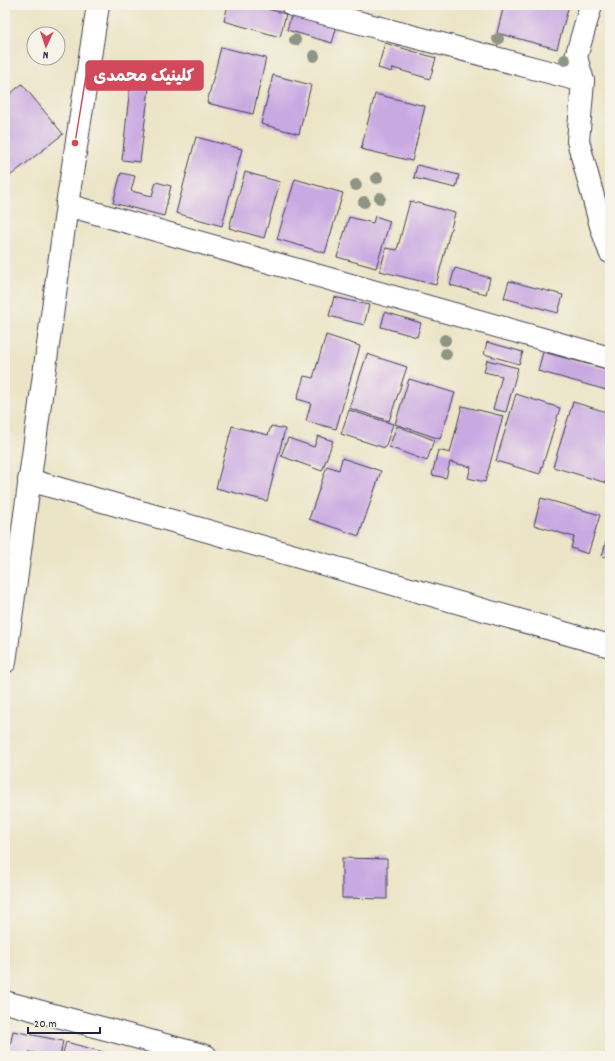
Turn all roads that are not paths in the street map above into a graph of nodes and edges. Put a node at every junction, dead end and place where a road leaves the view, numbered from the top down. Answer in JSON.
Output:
{"nodes":[{"id":1,"x":98,"y":5,"type":"edge"},
{"id":2,"x":292,"y":5,"type":"edge"},
{"id":3,"x":591,"y":5,"type":"edge"},
{"id":4,"x":583,"y":81,"type":"junction"},
{"id":5,"x":67,"y":205,"type":"junction"},
{"id":6,"x":610,"y":252,"type":"edge"},
{"id":7,"x":610,"y":358,"type":"edge"},
{"id":8,"x":29,"y":480,"type":"junction"},
{"id":9,"x":610,"y":646,"type":"edge"},
{"id":10,"x":5,"y":662,"type":"edge"},
{"id":11,"x":5,"y":1002,"type":"edge"},
{"id":12,"x":206,"y":1056,"type":"edge"}],
"edges":[{"from":1,"to":5,"type":"street"},
{"from":2,"to":4,"type":"street"},
{"from":3,"to":4,"type":"street"},
{"from":4,"to":6,"type":"street"},
{"from":5,"to":7,"type":"street"},
{"from":5,"to":8,"type":"street"},
{"from":8,"to":9,"type":"street"},
{"from":8,"to":10,"type":"street"},
{"from":11,"to":12,"type":"street"}]}
